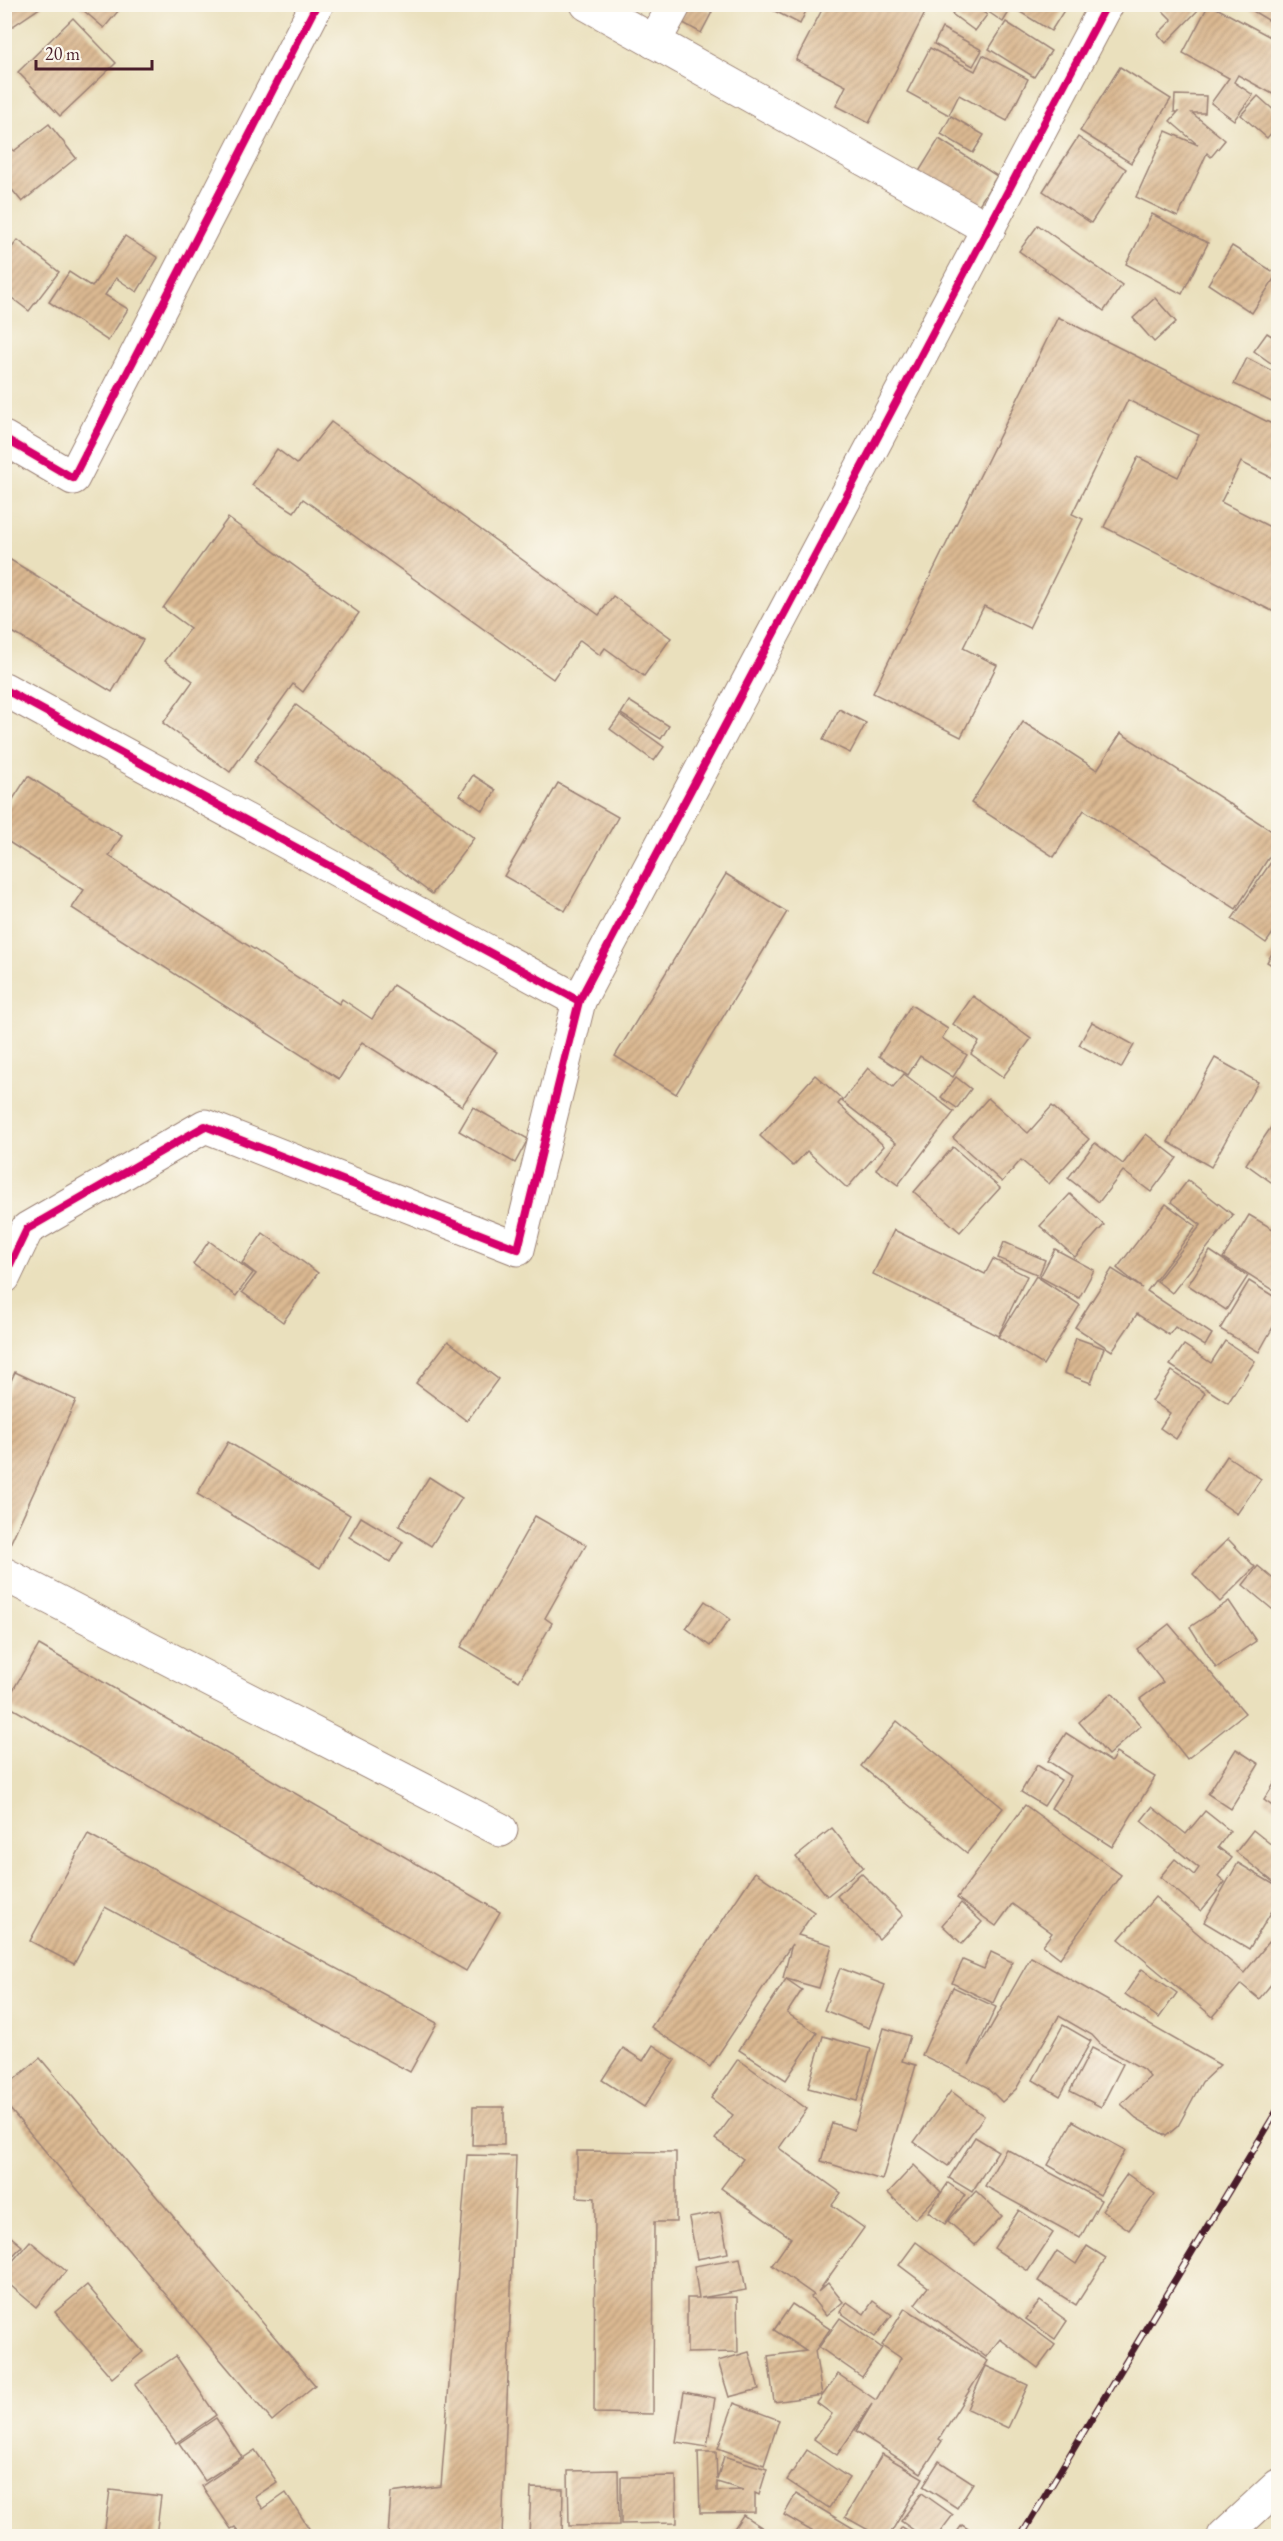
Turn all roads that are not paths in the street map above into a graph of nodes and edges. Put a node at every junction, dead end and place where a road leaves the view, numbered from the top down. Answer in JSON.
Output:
{"nodes":[{"id":1,"x":317,"y":4,"type":"edge"},
{"id":2,"x":587,"y":4,"type":"edge"},
{"id":3,"x":675,"y":4,"type":"edge"},
{"id":4,"x":1107,"y":4,"type":"edge"},
{"id":5,"x":654,"y":42,"type":"junction"},
{"id":6,"x":989,"y":229,"type":"junction"},
{"id":7,"x":4,"y":438,"type":"edge"},
{"id":8,"x":4,"y":689,"type":"edge"},
{"id":9,"x":579,"y":1001,"type":"junction"},
{"id":10,"x":16,"y":1226,"type":"edge"},
{"id":11,"x":4,"y":1277,"type":"edge"},
{"id":12,"x":4,"y":1574,"type":"edge"},
{"id":13,"x":501,"y":1830,"type":"dead end"},
{"id":14,"x":1278,"y":2486,"type":"edge"},
{"id":15,"x":1224,"y":2536,"type":"edge"}],
"edges":[{"from":1,"to":7,"type":"street"},
{"from":2,"to":5,"type":"street"},
{"from":3,"to":5,"type":"street"},
{"from":4,"to":6,"type":"street"},
{"from":5,"to":6,"type":"street"},
{"from":6,"to":9,"type":"street"},
{"from":8,"to":9,"type":"street"},
{"from":9,"to":10,"type":"street"},
{"from":10,"to":11,"type":"street"},
{"from":12,"to":13,"type":"street"},
{"from":14,"to":15,"type":"street"}]}
